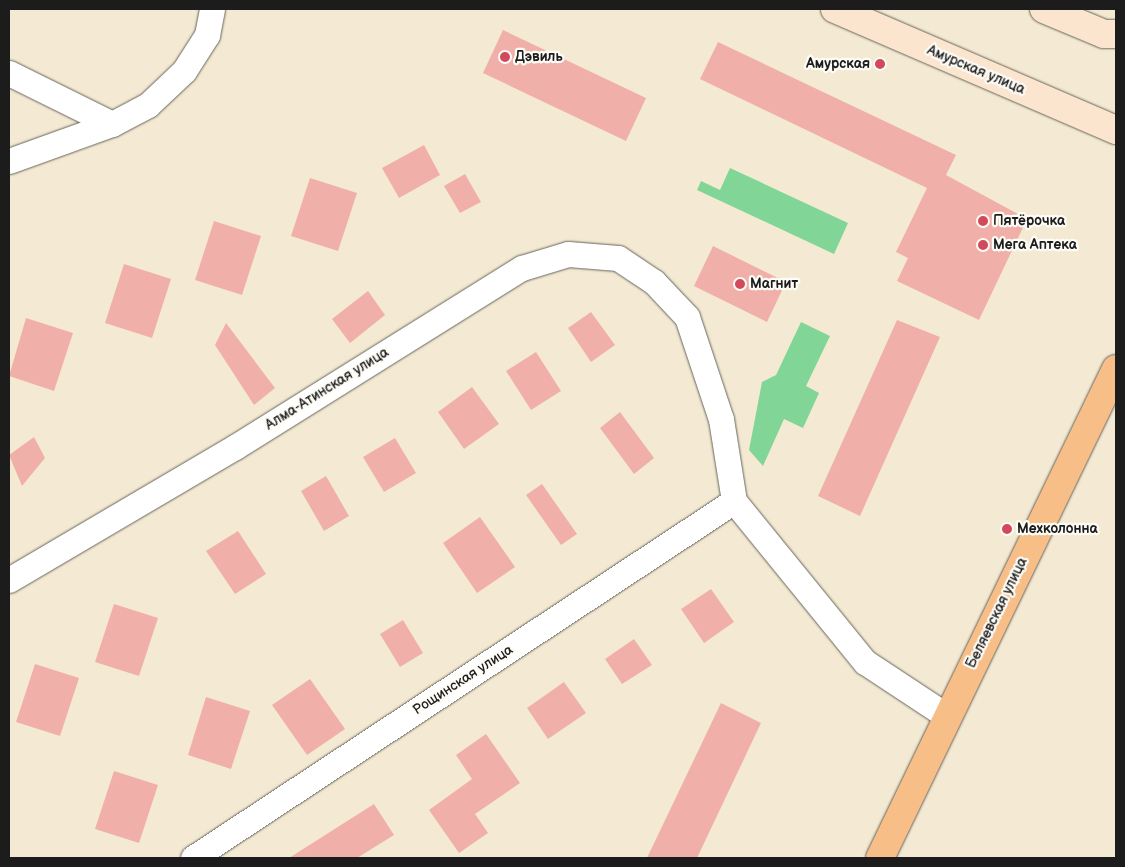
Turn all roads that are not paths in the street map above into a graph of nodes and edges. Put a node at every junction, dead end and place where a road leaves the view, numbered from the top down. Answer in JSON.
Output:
{"nodes":[{"id":1,"x":212,"y":9,"type":"edge"},
{"id":2,"x":835,"y":9,"type":"edge"},
{"id":3,"x":1044,"y":9,"type":"edge"},
{"id":4,"x":1116,"y":34,"type":"edge"},
{"id":5,"x":9,"y":72,"type":"edge"},
{"id":6,"x":112,"y":124,"type":"junction"},
{"id":7,"x":1116,"y":130,"type":"edge"},
{"id":8,"x":9,"y":161,"type":"edge"},
{"id":9,"x":1116,"y":369,"type":"edge"},
{"id":10,"x":734,"y":501,"type":"junction"},
{"id":11,"x":9,"y":580,"type":"edge"},
{"id":12,"x":946,"y":716,"type":"junction"},
{"id":13,"x":193,"y":858,"type":"edge"},
{"id":14,"x":880,"y":858,"type":"edge"}],
"edges":[{"from":1,"to":6,"type":"street"},
{"from":2,"to":7,"type":"street","name":"Амурская улица"},
{"from":3,"to":4,"type":"street"},
{"from":5,"to":6,"type":"street"},
{"from":6,"to":8,"type":"street"},
{"from":9,"to":12,"type":"main road","name":"Беляевская улица"},
{"from":10,"to":11,"type":"street","name":"Алма-Атинская улица"},
{"from":10,"to":12,"type":"street"},
{"from":10,"to":13,"type":"street","name":"Рощинская улица"},
{"from":12,"to":14,"type":"main road","name":"Беляевская улица"}]}
